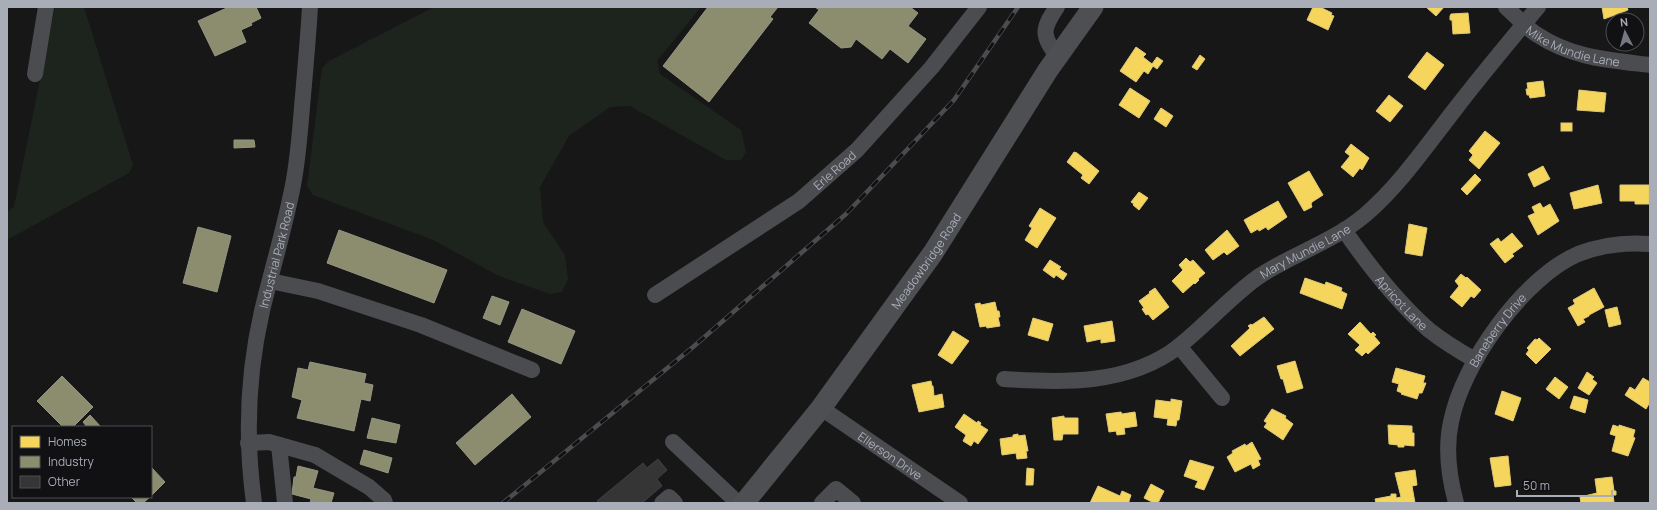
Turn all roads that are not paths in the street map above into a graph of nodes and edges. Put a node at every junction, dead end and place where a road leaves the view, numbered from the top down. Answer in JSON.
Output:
{"nodes":[{"id":1,"x":46,"y":7,"type":"edge"},
{"id":2,"x":310,"y":7,"type":"edge"},
{"id":3,"x":979,"y":7,"type":"edge"},
{"id":4,"x":1057,"y":7,"type":"edge"},
{"id":5,"x":1092,"y":7,"type":"edge"},
{"id":6,"x":1506,"y":7,"type":"edge"},
{"id":7,"x":1538,"y":7,"type":"edge"},
{"id":8,"x":1524,"y":24,"type":"junction"},
{"id":9,"x":1058,"y":57,"type":"junction"},
{"id":10,"x":1650,"y":65,"type":"edge"},
{"id":11,"x":35,"y":74,"type":"dead end"},
{"id":12,"x":1344,"y":230,"type":"junction"},
{"id":13,"x":1650,"y":244,"type":"edge"},
{"id":14,"x":270,"y":281,"type":"junction"},
{"id":15,"x":655,"y":295,"type":"dead end"},
{"id":16,"x":1179,"y":346,"type":"junction"},
{"id":17,"x":1475,"y":360,"type":"junction"},
{"id":18,"x":532,"y":370,"type":"dead end"},
{"id":19,"x":1004,"y":379,"type":"dead end"},
{"id":20,"x":1222,"y":398,"type":"dead end"},
{"id":21,"x":821,"y":408,"type":"junction"},
{"id":22,"x":673,"y":442,"type":"dead end"},
{"id":23,"x":248,"y":443,"type":"junction"},
{"id":24,"x":279,"y":445,"type":"junction"},
{"id":25,"x":254,"y":503,"type":"edge"},
{"id":26,"x":285,"y":503,"type":"edge"},
{"id":27,"x":385,"y":503,"type":"edge"},
{"id":28,"x":662,"y":503,"type":"edge"},
{"id":29,"x":675,"y":503,"type":"edge"},
{"id":30,"x":738,"y":503,"type":"edge"},
{"id":31,"x":744,"y":503,"type":"edge"},
{"id":32,"x":822,"y":503,"type":"edge"},
{"id":33,"x":853,"y":503,"type":"edge"},
{"id":34,"x":960,"y":503,"type":"edge"},
{"id":35,"x":1456,"y":503,"type":"edge"}],
"edges":[{"from":1,"to":11,"type":"street"},
{"from":2,"to":14,"type":"street","name":"Industrial Park Road"},
{"from":3,"to":15,"type":"street","name":"Erle Road"},
{"from":4,"to":9,"type":"street"},
{"from":5,"to":9,"type":"main road","name":"Meadowbridge Road"},
{"from":6,"to":8,"type":"street","name":"Mike Mundie Lane"},
{"from":7,"to":8,"type":"street","name":"Mary Mundie Lane"},
{"from":8,"to":10,"type":"street","name":"Mike Mundie Lane"},
{"from":8,"to":12,"type":"street","name":"Mary Mundie Lane"},
{"from":9,"to":21,"type":"main road","name":"Meadowbridge Road"},
{"from":12,"to":16,"type":"street","name":"Mary Mundie Lane"},
{"from":12,"to":17,"type":"street","name":"Apricot Lane"},
{"from":13,"to":17,"type":"street","name":"Baneberry Drive"},
{"from":14,"to":18,"type":"street"},
{"from":14,"to":23,"type":"street","name":"Industrial Park Road"},
{"from":16,"to":19,"type":"street","name":"Mary Mundie Lane"},
{"from":16,"to":20,"type":"street"},
{"from":17,"to":35,"type":"street","name":"Baneberry Drive"},
{"from":21,"to":31,"type":"main road","name":"Meadowbridge Road"},
{"from":21,"to":34,"type":"street","name":"Ellerson Drive"},
{"from":22,"to":30,"type":"street"},
{"from":23,"to":24,"type":"street"},
{"from":23,"to":25,"type":"street","name":"Industrial Park Road"},
{"from":24,"to":26,"type":"street"},
{"from":24,"to":27,"type":"street"},
{"from":28,"to":29,"type":"street"},
{"from":32,"to":33,"type":"street"}]}
